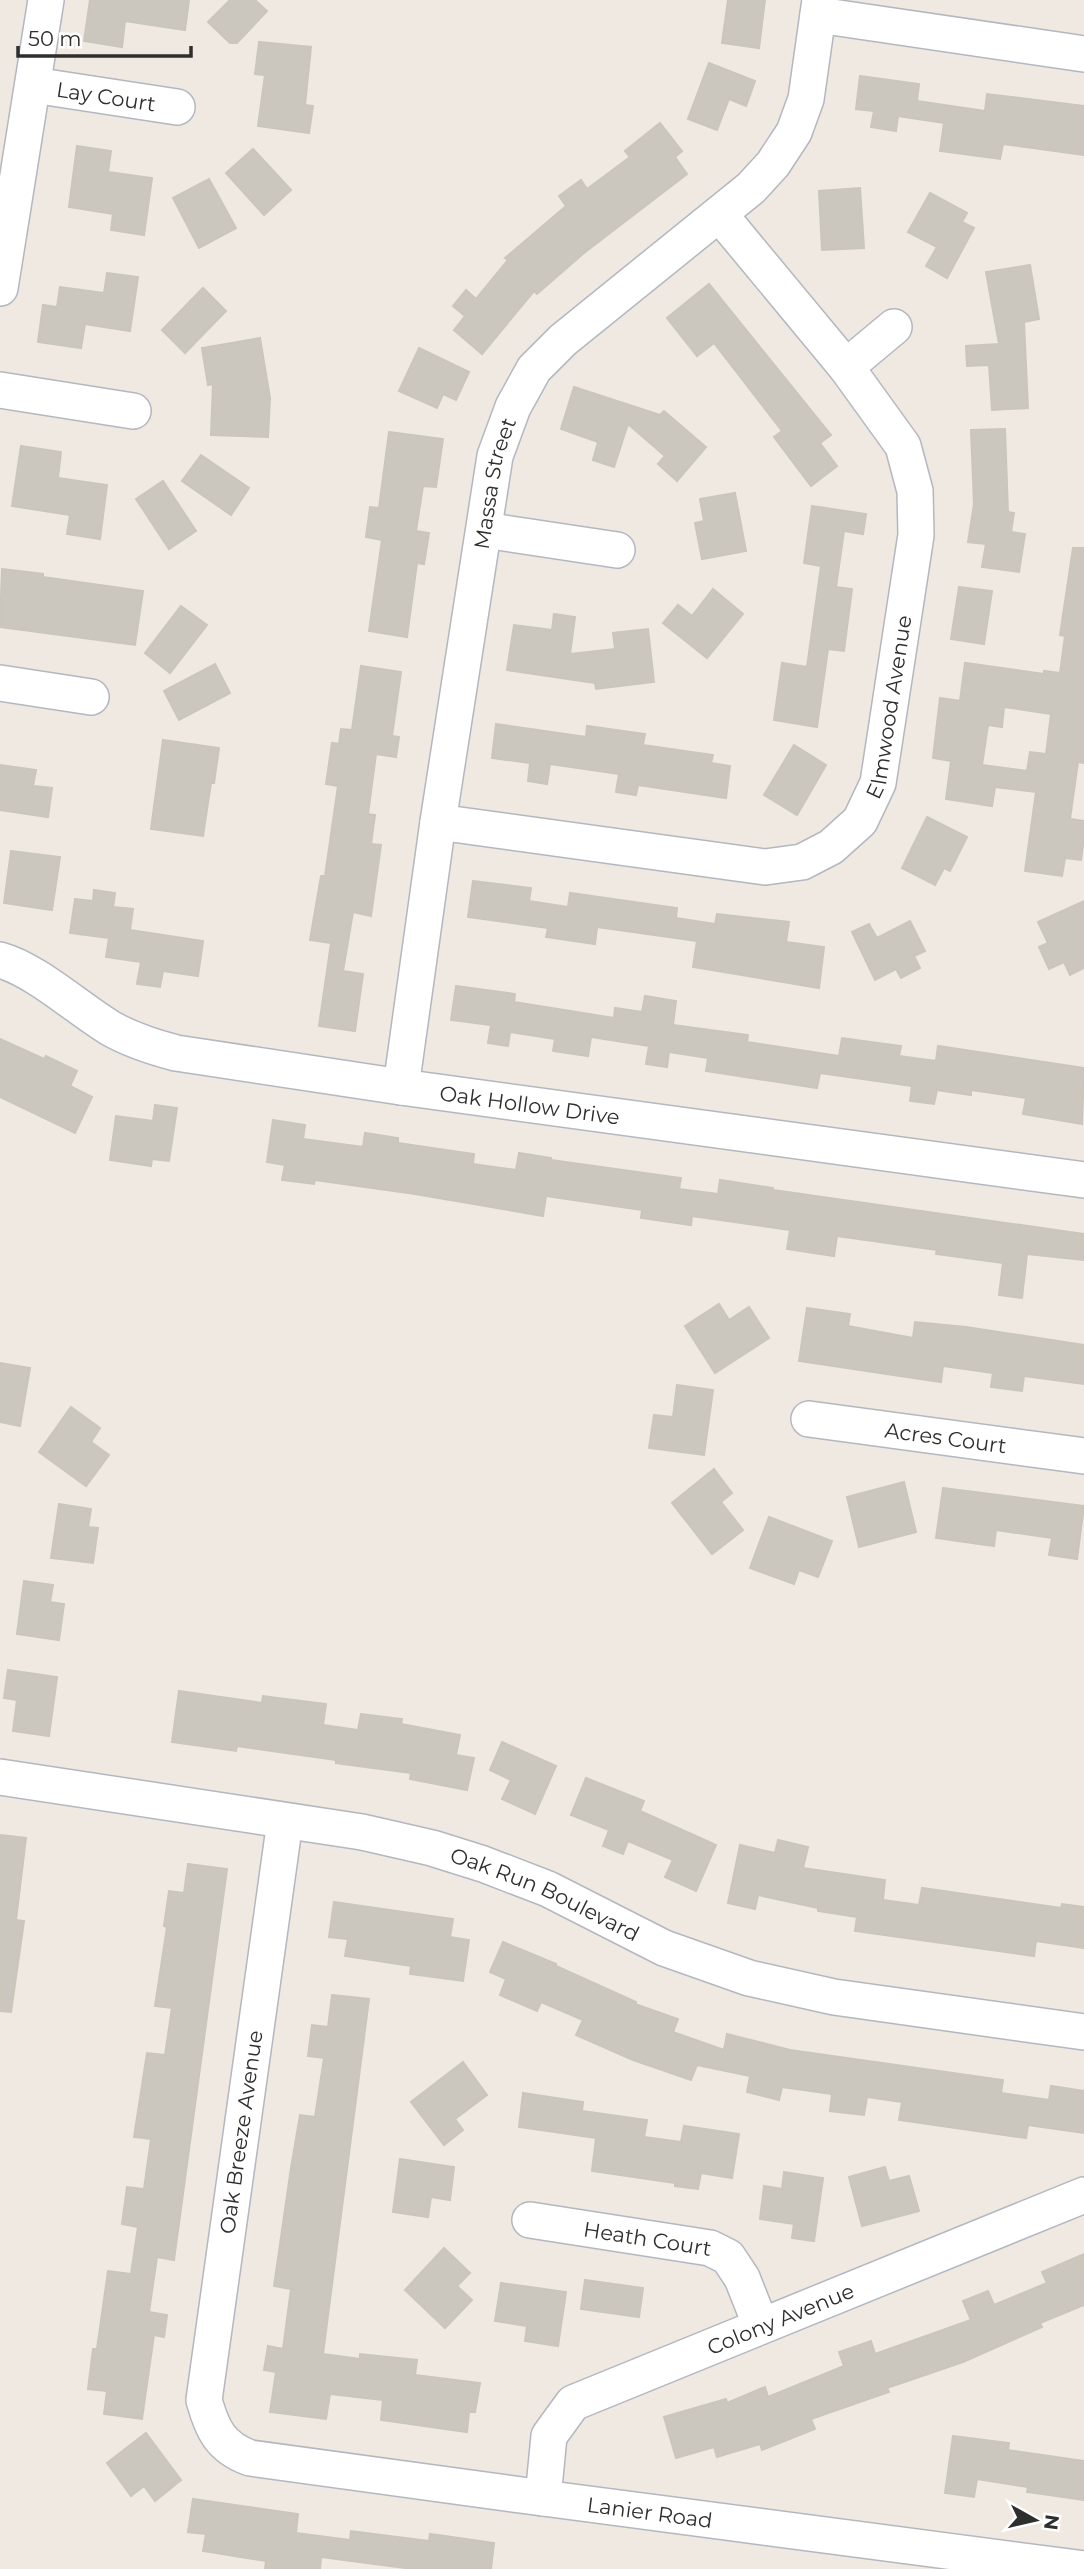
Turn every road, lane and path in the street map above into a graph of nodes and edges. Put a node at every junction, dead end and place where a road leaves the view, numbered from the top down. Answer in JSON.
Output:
{"nodes":[{"id":1,"x":46,"y":0,"type":"edge"},
{"id":2,"x":819,"y":8,"type":"edge"},
{"id":3,"x":1084,"y":54,"type":"edge"},
{"id":4,"x":33,"y":85,"type":"junction"},
{"id":5,"x":177,"y":107,"type":"dead end"},
{"id":6,"x":720,"y":215,"type":"junction"},
{"id":7,"x":0,"y":289,"type":"edge"},
{"id":8,"x":894,"y":327,"type":"dead end"},
{"id":9,"x":846,"y":367,"type":"junction"},
{"id":10,"x":0,"y":390,"type":"edge"},
{"id":11,"x":133,"y":411,"type":"dead end"},
{"id":12,"x":484,"y":530,"type":"junction"},
{"id":13,"x":617,"y":550,"type":"dead end"},
{"id":14,"x":0,"y":683,"type":"edge"},
{"id":15,"x":92,"y":697,"type":"dead end"},
{"id":16,"x":438,"y":822,"type":"junction"},
{"id":17,"x":0,"y":960,"type":"edge"},
{"id":18,"x":401,"y":1087,"type":"junction"},
{"id":19,"x":1084,"y":1180,"type":"edge"},
{"id":20,"x":808,"y":1419,"type":"dead end"},
{"id":21,"x":1084,"y":1455,"type":"edge"},
{"id":22,"x":0,"y":1777,"type":"edge"},
{"id":23,"x":285,"y":1821,"type":"junction"},
{"id":24,"x":1084,"y":2032,"type":"edge"},
{"id":25,"x":1084,"y":2195,"type":"edge"},
{"id":26,"x":530,"y":2220,"type":"dead end"},
{"id":27,"x":761,"y":2326,"type":"junction"},
{"id":28,"x":221,"y":2440,"type":"joint"},
{"id":29,"x":543,"y":2498,"type":"junction"},
{"id":30,"x":1084,"y":2568,"type":"edge"}],
"edges":[{"from":1,"to":4,"type":"street"},
{"from":2,"to":3,"type":"street"},
{"from":2,"to":6,"type":"street","name":"Massa Street"},
{"from":4,"to":5,"type":"street","name":"Lay Court"},
{"from":4,"to":7,"type":"street"},
{"from":6,"to":9,"type":"street","name":"Elmwood Avenue"},
{"from":6,"to":12,"type":"street","name":"Massa Street"},
{"from":8,"to":9,"type":"street"},
{"from":9,"to":16,"type":"street","name":"Elmwood Avenue"},
{"from":10,"to":11,"type":"street"},
{"from":12,"to":13,"type":"street"},
{"from":12,"to":16,"type":"street","name":"Massa Street"},
{"from":14,"to":15,"type":"street"},
{"from":16,"to":18,"type":"street","name":"Massa Street"},
{"from":17,"to":18,"type":"street","name":"Oak Hollow Drive"},
{"from":18,"to":19,"type":"street","name":"Oak Hollow Drive"},
{"from":20,"to":21,"type":"street","name":"Acres Court"},
{"from":22,"to":23,"type":"street","name":"Oak Run Boulevard"},
{"from":23,"to":24,"type":"street","name":"Oak Run Boulevard"},
{"from":23,"to":28,"type":"street","name":"Oak Breeze Avenue"},
{"from":25,"to":27,"type":"street","name":"Colony Avenue"},
{"from":26,"to":27,"type":"street","name":"Heath Court"},
{"from":27,"to":29,"type":"street","name":"Colony Avenue"},
{"from":28,"to":29,"type":"street","name":"Lanier Road"},
{"from":29,"to":30,"type":"street","name":"Lanier Road"}]}
